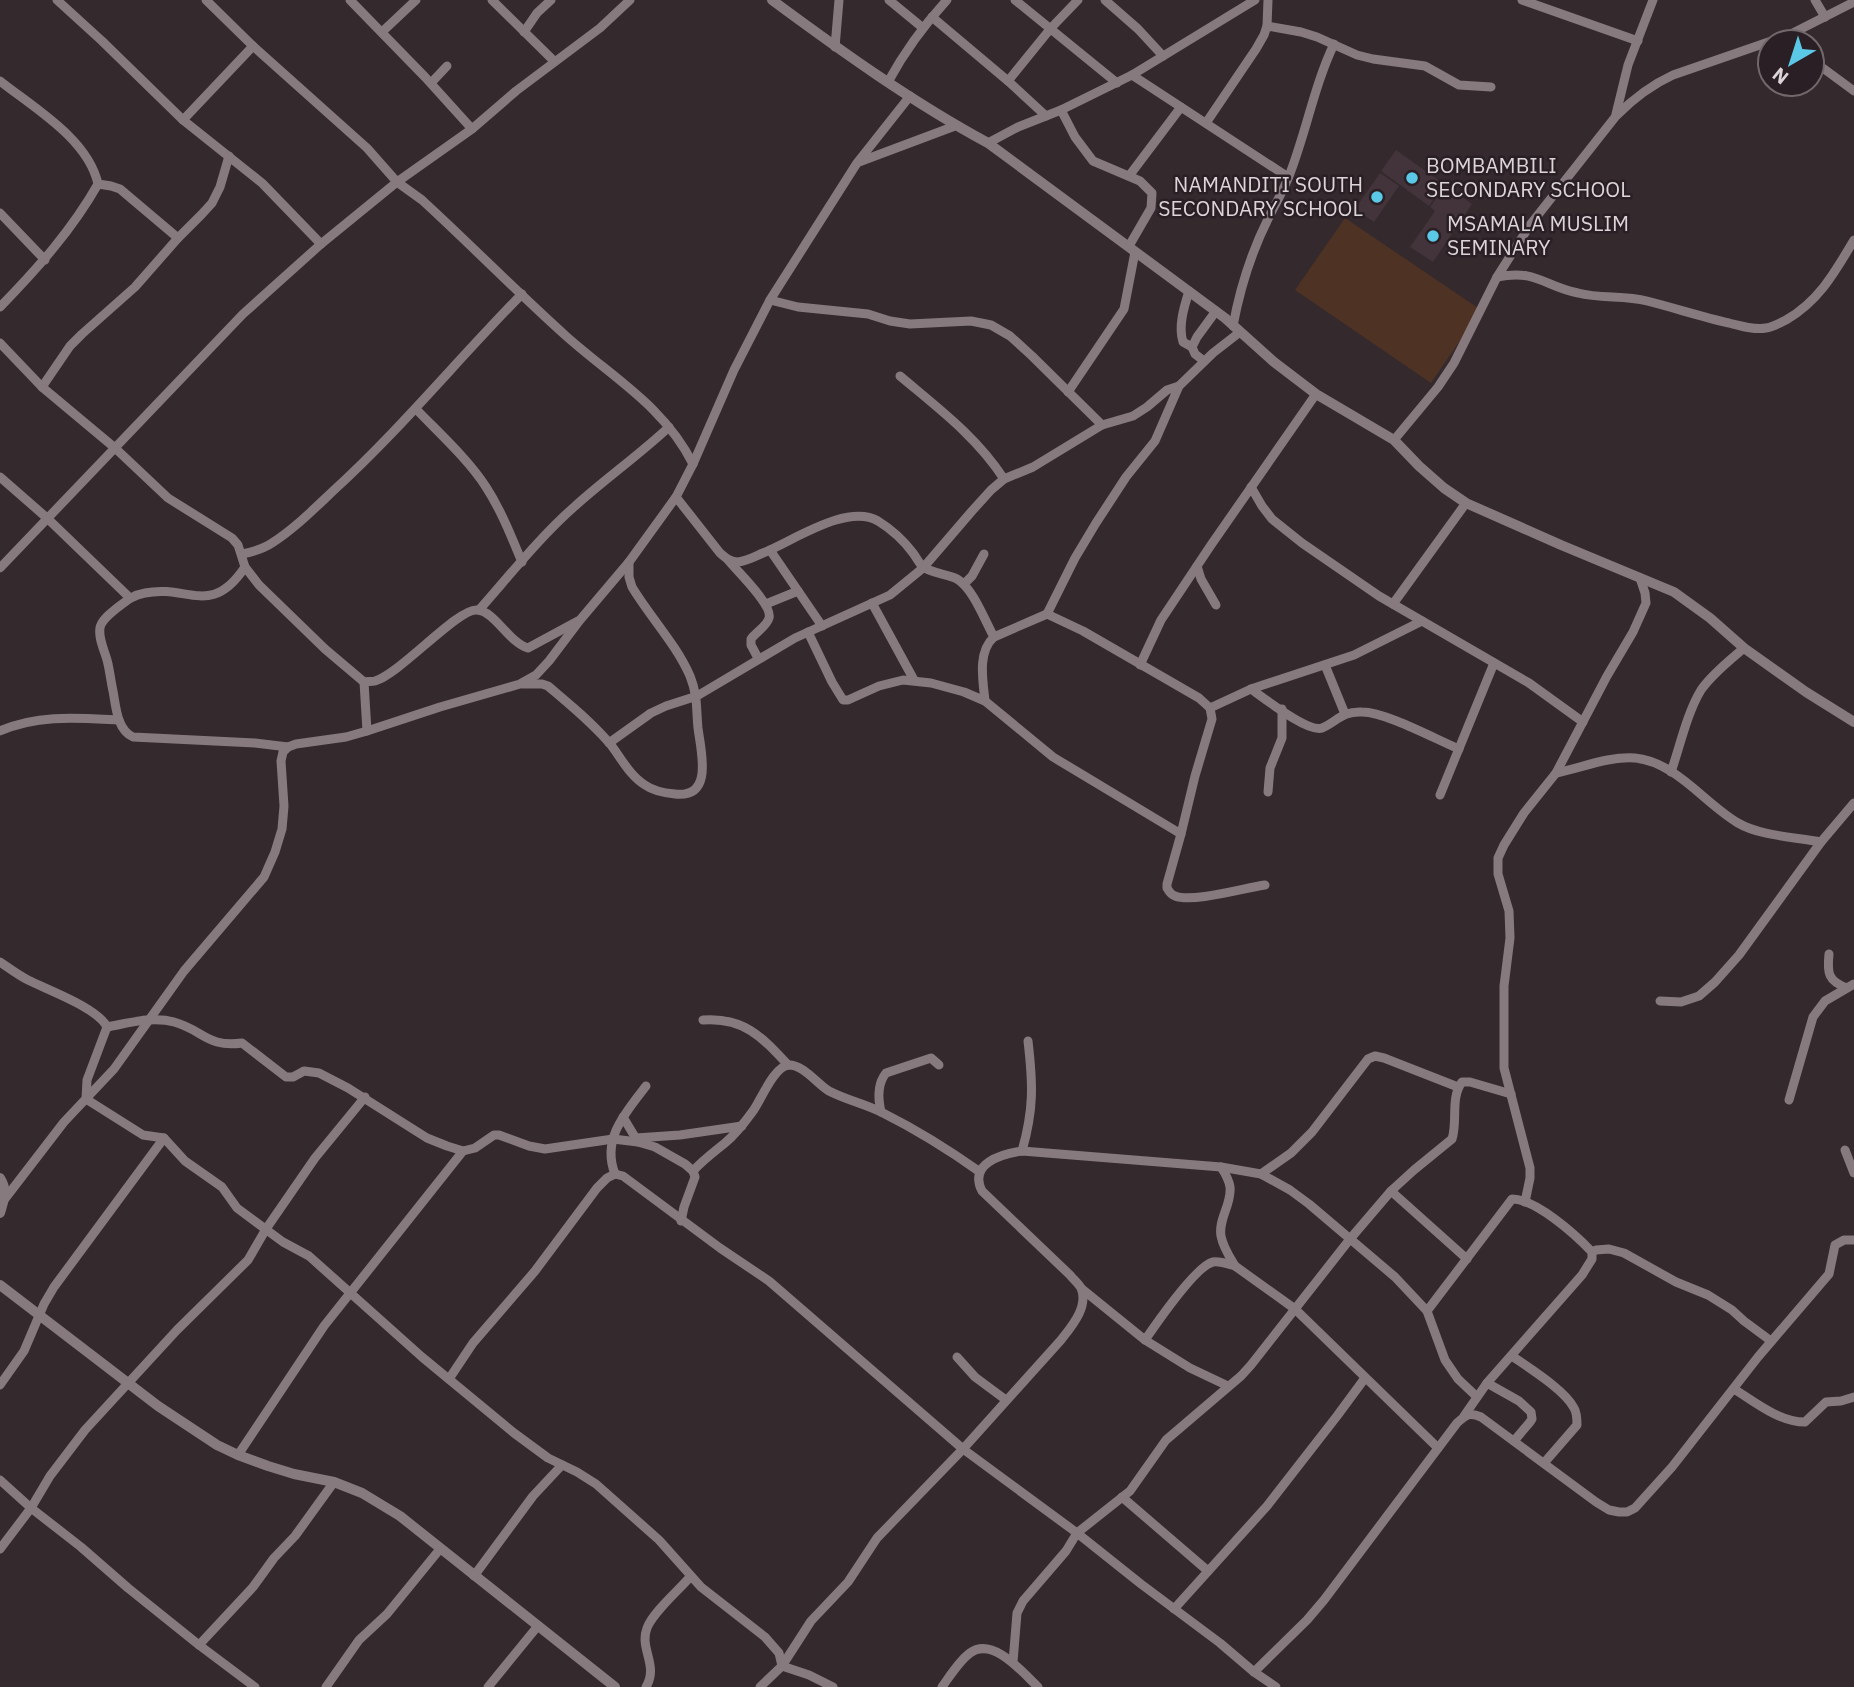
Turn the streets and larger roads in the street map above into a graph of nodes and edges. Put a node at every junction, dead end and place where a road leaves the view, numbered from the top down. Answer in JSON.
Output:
{"nodes":[{"id":1,"x":57,"y":0,"type":"edge"},
{"id":2,"x":206,"y":0,"type":"edge"},
{"id":3,"x":350,"y":0,"type":"edge"},
{"id":4,"x":416,"y":0,"type":"edge"},
{"id":5,"x":492,"y":0,"type":"edge"},
{"id":6,"x":551,"y":0,"type":"edge"},
{"id":7,"x":630,"y":0,"type":"edge"},
{"id":8,"x":772,"y":0,"type":"edge"},
{"id":9,"x":839,"y":0,"type":"edge"},
{"id":10,"x":889,"y":0,"type":"edge"},
{"id":11,"x":947,"y":0,"type":"edge"},
{"id":12,"x":1015,"y":0,"type":"edge"},
{"id":13,"x":1078,"y":0,"type":"edge"},
{"id":14,"x":1105,"y":0,"type":"edge"},
{"id":15,"x":1255,"y":0,"type":"edge"},
{"id":16,"x":1268,"y":0,"type":"edge"},
{"id":17,"x":1522,"y":0,"type":"edge"},
{"id":18,"x":1653,"y":0,"type":"edge"},
{"id":19,"x":1815,"y":0,"type":"edge"},
{"id":20,"x":1854,"y":2,"type":"edge"},
{"id":21,"x":1243,"y":4,"type":"edge"},
{"id":22,"x":932,"y":17,"type":"junction"},
{"id":23,"x":1825,"y":17,"type":"junction"},
{"id":24,"x":1267,"y":26,"type":"junction"},
{"id":25,"x":923,"y":27,"type":"junction"},
{"id":26,"x":1051,"y":28,"type":"junction"},
{"id":27,"x":1808,"y":28,"type":"edge"},
{"id":28,"x":382,"y":32,"type":"junction"},
{"id":29,"x":524,"y":32,"type":"junction"},
{"id":30,"x":1637,"y":41,"type":"junction"},
{"id":31,"x":1334,"y":44,"type":"junction"},
{"id":32,"x":253,"y":46,"type":"junction"},
{"id":33,"x":835,"y":47,"type":"junction"},
{"id":34,"x":1756,"y":49,"type":"edge"},
{"id":35,"x":1163,"y":56,"type":"junction"},
{"id":36,"x":554,"y":61,"type":"junction"},
{"id":37,"x":447,"y":66,"type":"dead end"},
{"id":38,"x":1826,"y":70,"type":"edge"},
{"id":39,"x":1132,"y":75,"type":"junction"},
{"id":40,"x":0,"y":81,"type":"edge"},
{"id":41,"x":1008,"y":81,"type":"junction"},
{"id":42,"x":888,"y":82,"type":"junction"},
{"id":43,"x":431,"y":83,"type":"junction"},
{"id":44,"x":1117,"y":83,"type":"junction"},
{"id":45,"x":1491,"y":87,"type":"dead end"},
{"id":46,"x":1854,"y":91,"type":"edge"},
{"id":47,"x":910,"y":96,"type":"junction"},
{"id":48,"x":1181,"y":107,"type":"junction"},
{"id":49,"x":1061,"y":110,"type":"junction"},
{"id":50,"x":1046,"y":116,"type":"junction"},
{"id":51,"x":1616,"y":116,"type":"junction"},
{"id":52,"x":183,"y":120,"type":"junction"},
{"id":53,"x":1206,"y":123,"type":"junction"},
{"id":54,"x":956,"y":126,"type":"junction"},
{"id":55,"x":472,"y":129,"type":"junction"},
{"id":56,"x":988,"y":143,"type":"junction"},
{"id":57,"x":229,"y":156,"type":"junction"},
{"id":58,"x":857,"y":163,"type":"junction"},
{"id":59,"x":1129,"y":176,"type":"junction"},
{"id":60,"x":1288,"y":177,"type":"junction"},
{"id":61,"x":397,"y":182,"type":"junction"},
{"id":62,"x":99,"y":184,"type":"junction"},
{"id":63,"x":0,"y":212,"type":"edge"},
{"id":64,"x":178,"y":238,"type":"junction"},
{"id":65,"x":1854,"y":240,"type":"edge"},
{"id":66,"x":321,"y":244,"type":"junction"},
{"id":67,"x":1132,"y":249,"type":"junction"},
{"id":68,"x":45,"y":260,"type":"junction"},
{"id":69,"x":1497,"y":277,"type":"junction"},
{"id":70,"x":1189,"y":291,"type":"junction"},
{"id":71,"x":522,"y":294,"type":"junction"},
{"id":72,"x":770,"y":300,"type":"junction"},
{"id":73,"x":0,"y":307,"type":"edge"},
{"id":74,"x":1216,"y":311,"type":"junction"},
{"id":75,"x":1237,"y":329,"type":"junction"},
{"id":76,"x":0,"y":343,"type":"edge"},
{"id":77,"x":1192,"y":347,"type":"junction"},
{"id":78,"x":4,"y":353,"type":"edge"},
{"id":79,"x":1204,"y":362,"type":"junction"},
{"id":80,"x":900,"y":376,"type":"dead end"},
{"id":81,"x":1179,"y":386,"type":"junction"},
{"id":82,"x":42,"y":387,"type":"junction"},
{"id":83,"x":1068,"y":392,"type":"junction"},
{"id":84,"x":1316,"y":394,"type":"junction"},
{"id":85,"x":415,"y":409,"type":"junction"},
{"id":86,"x":1102,"y":425,"type":"junction"},
{"id":87,"x":669,"y":427,"type":"junction"},
{"id":88,"x":1394,"y":440,"type":"junction"},
{"id":89,"x":115,"y":448,"type":"junction"},
{"id":90,"x":693,"y":464,"type":"junction"},
{"id":91,"x":0,"y":477,"type":"edge"},
{"id":92,"x":1004,"y":479,"type":"junction"},
{"id":93,"x":1251,"y":487,"type":"junction"},
{"id":94,"x":676,"y":497,"type":"junction"},
{"id":95,"x":1466,"y":503,"type":"junction"},
{"id":96,"x":47,"y":518,"type":"junction"},
{"id":97,"x":770,"y":550,"type":"junction"},
{"id":98,"x":242,"y":554,"type":"junction"},
{"id":99,"x":984,"y":554,"type":"dead end"},
{"id":100,"x":728,"y":560,"type":"junction"},
{"id":101,"x":522,"y":562,"type":"junction"},
{"id":102,"x":629,"y":562,"type":"junction"},
{"id":103,"x":1197,"y":566,"type":"junction"},
{"id":104,"x":245,"y":567,"type":"junction"},
{"id":105,"x":0,"y":568,"type":"edge"},
{"id":106,"x":923,"y":568,"type":"junction"},
{"id":107,"x":1640,"y":578,"type":"junction"},
{"id":108,"x":964,"y":584,"type":"junction"},
{"id":109,"x":798,"y":591,"type":"junction"},
{"id":110,"x":130,"y":598,"type":"junction"},
{"id":111,"x":872,"y":603,"type":"junction"},
{"id":112,"x":766,"y":604,"type":"junction"},
{"id":113,"x":1393,"y":604,"type":"junction"},
{"id":114,"x":1216,"y":606,"type":"dead end"},
{"id":115,"x":479,"y":610,"type":"junction"},
{"id":116,"x":1047,"y":614,"type":"junction"},
{"id":117,"x":580,"y":620,"type":"junction"},
{"id":118,"x":1422,"y":621,"type":"junction"},
{"id":119,"x":822,"y":626,"type":"junction"},
{"id":120,"x":808,"y":632,"type":"junction"},
{"id":121,"x":994,"y":637,"type":"junction"},
{"id":122,"x":1744,"y":648,"type":"junction"},
{"id":123,"x":758,"y":659,"type":"junction"},
{"id":124,"x":1494,"y":663,"type":"junction"},
{"id":125,"x":1140,"y":665,"type":"junction"},
{"id":126,"x":1325,"y":665,"type":"junction"},
{"id":127,"x":914,"y":680,"type":"junction"},
{"id":128,"x":364,"y":682,"type":"junction"},
{"id":129,"x":520,"y":684,"type":"junction"},
{"id":130,"x":1251,"y":689,"type":"junction"},
{"id":131,"x":697,"y":696,"type":"junction"},
{"id":132,"x":985,"y":701,"type":"junction"},
{"id":133,"x":1210,"y":708,"type":"junction"},
{"id":134,"x":1282,"y":709,"type":"junction"},
{"id":135,"x":1345,"y":714,"type":"junction"},
{"id":136,"x":119,"y":720,"type":"junction"},
{"id":137,"x":1583,"y":722,"type":"junction"},
{"id":138,"x":1854,"y":722,"type":"edge"},
{"id":139,"x":0,"y":731,"type":"edge"},
{"id":140,"x":367,"y":732,"type":"junction"},
{"id":141,"x":609,"y":743,"type":"junction"},
{"id":142,"x":288,"y":747,"type":"junction"},
{"id":143,"x":1459,"y":749,"type":"junction"},
{"id":144,"x":1671,"y":772,"type":"junction"},
{"id":145,"x":1556,"y":774,"type":"junction"},
{"id":146,"x":1268,"y":792,"type":"dead end"},
{"id":147,"x":1440,"y":795,"type":"dead end"},
{"id":148,"x":1854,"y":803,"type":"edge"},
{"id":149,"x":1181,"y":834,"type":"junction"},
{"id":150,"x":1821,"y":842,"type":"junction"},
{"id":151,"x":1265,"y":885,"type":"dead end"},
{"id":152,"x":1829,"y":954,"type":"dead end"},
{"id":153,"x":0,"y":962,"type":"edge"},
{"id":154,"x":1850,"y":986,"type":"edge"},
{"id":155,"x":1660,"y":1001,"type":"dead end"},
{"id":156,"x":148,"y":1020,"type":"junction"},
{"id":157,"x":703,"y":1020,"type":"dead end"},
{"id":158,"x":123,"y":1024,"type":"junction"},
{"id":159,"x":107,"y":1027,"type":"junction"},
{"id":160,"x":140,"y":1032,"type":"junction"},
{"id":161,"x":1028,"y":1041,"type":"dead end"},
{"id":162,"x":788,"y":1065,"type":"junction"},
{"id":163,"x":939,"y":1065,"type":"dead end"},
{"id":164,"x":646,"y":1086,"type":"dead end"},
{"id":165,"x":1458,"y":1087,"type":"junction"},
{"id":166,"x":1511,"y":1094,"type":"junction"},
{"id":167,"x":365,"y":1097,"type":"junction"},
{"id":168,"x":86,"y":1099,"type":"junction"},
{"id":169,"x":1789,"y":1100,"type":"dead end"},
{"id":170,"x":881,"y":1112,"type":"junction"},
{"id":171,"x":623,"y":1117,"type":"junction"},
{"id":172,"x":742,"y":1126,"type":"junction"},
{"id":173,"x":164,"y":1138,"type":"junction"},
{"id":174,"x":613,"y":1139,"type":"junction"},
{"id":175,"x":637,"y":1140,"type":"junction"},
{"id":176,"x":1845,"y":1150,"type":"dead end"},
{"id":177,"x":464,"y":1151,"type":"junction"},
{"id":178,"x":1022,"y":1151,"type":"junction"},
{"id":179,"x":1221,"y":1167,"type":"junction"},
{"id":180,"x":693,"y":1171,"type":"junction"},
{"id":181,"x":980,"y":1172,"type":"junction"},
{"id":182,"x":1854,"y":1173,"type":"edge"},
{"id":183,"x":615,"y":1174,"type":"junction"},
{"id":184,"x":1261,"y":1174,"type":"junction"},
{"id":185,"x":0,"y":1178,"type":"edge"},
{"id":186,"x":1391,"y":1191,"type":"junction"},
{"id":187,"x":4,"y":1200,"type":"junction"},
{"id":188,"x":1525,"y":1202,"type":"junction"},
{"id":189,"x":0,"y":1213,"type":"edge"},
{"id":190,"x":681,"y":1220,"type":"junction"},
{"id":191,"x":266,"y":1229,"type":"junction"},
{"id":192,"x":1350,"y":1239,"type":"junction"},
{"id":193,"x":1854,"y":1240,"type":"edge"},
{"id":194,"x":1592,"y":1252,"type":"junction"},
{"id":195,"x":1467,"y":1259,"type":"junction"},
{"id":196,"x":1235,"y":1266,"type":"junction"},
{"id":197,"x":0,"y":1285,"type":"edge"},
{"id":198,"x":1082,"y":1289,"type":"junction"},
{"id":199,"x":350,"y":1294,"type":"junction"},
{"id":200,"x":1295,"y":1309,"type":"junction"},
{"id":201,"x":1427,"y":1311,"type":"junction"},
{"id":202,"x":40,"y":1314,"type":"junction"},
{"id":203,"x":1145,"y":1340,"type":"junction"},
{"id":204,"x":1771,"y":1341,"type":"junction"},
{"id":205,"x":1512,"y":1356,"type":"junction"},
{"id":206,"x":957,"y":1357,"type":"dead end"},
{"id":207,"x":1365,"y":1378,"type":"junction"},
{"id":208,"x":449,"y":1379,"type":"junction"},
{"id":209,"x":128,"y":1382,"type":"junction"},
{"id":210,"x":1487,"y":1383,"type":"junction"},
{"id":211,"x":0,"y":1385,"type":"edge"},
{"id":212,"x":1228,"y":1386,"type":"junction"},
{"id":213,"x":1734,"y":1389,"type":"junction"},
{"id":214,"x":1476,"y":1396,"type":"junction"},
{"id":215,"x":1854,"y":1397,"type":"edge"},
{"id":216,"x":1006,"y":1400,"type":"junction"},
{"id":217,"x":1464,"y":1416,"type":"junction"},
{"id":218,"x":1514,"y":1441,"type":"junction"},
{"id":219,"x":1438,"y":1448,"type":"junction"},
{"id":220,"x":963,"y":1449,"type":"junction"},
{"id":221,"x":238,"y":1455,"type":"junction"},
{"id":222,"x":1544,"y":1464,"type":"junction"},
{"id":223,"x":562,"y":1465,"type":"junction"},
{"id":224,"x":0,"y":1480,"type":"edge"},
{"id":225,"x":334,"y":1482,"type":"junction"},
{"id":226,"x":1122,"y":1497,"type":"junction"},
{"id":227,"x":31,"y":1508,"type":"junction"},
{"id":228,"x":1077,"y":1533,"type":"junction"},
{"id":229,"x":0,"y":1549,"type":"edge"},
{"id":230,"x":440,"y":1549,"type":"junction"},
{"id":231,"x":1208,"y":1571,"type":"junction"},
{"id":232,"x":474,"y":1576,"type":"junction"},
{"id":233,"x":690,"y":1577,"type":"junction"},
{"id":234,"x":1174,"y":1609,"type":"junction"},
{"id":235,"x":537,"y":1627,"type":"junction"},
{"id":236,"x":199,"y":1645,"type":"junction"},
{"id":237,"x":1013,"y":1662,"type":"junction"},
{"id":238,"x":782,"y":1666,"type":"junction"},
{"id":239,"x":1254,"y":1672,"type":"junction"},
{"id":240,"x":254,"y":1687,"type":"edge"},
{"id":241,"x":326,"y":1687,"type":"edge"},
{"id":242,"x":488,"y":1687,"type":"edge"},
{"id":243,"x":615,"y":1687,"type":"edge"},
{"id":244,"x":646,"y":1687,"type":"edge"},
{"id":245,"x":760,"y":1687,"type":"edge"},
{"id":246,"x":833,"y":1687,"type":"edge"},
{"id":247,"x":942,"y":1687,"type":"edge"},
{"id":248,"x":1038,"y":1687,"type":"edge"},
{"id":249,"x":1276,"y":1687,"type":"edge"}],
"edges":[{"from":1,"to":52,"type":"street"},
{"from":2,"to":32,"type":"street"},
{"from":3,"to":28,"type":"street"},
{"from":4,"to":28,"type":"street"},
{"from":5,"to":29,"type":"street"},
{"from":6,"to":29,"type":"street"},
{"from":7,"to":36,"type":"street"},
{"from":8,"to":33,"type":"street"},
{"from":9,"to":33,"type":"street"},
{"from":10,"to":25,"type":"street"},
{"from":11,"to":22,"type":"street"},
{"from":12,"to":26,"type":"street"},
{"from":13,"to":26,"type":"street"},
{"from":14,"to":35,"type":"street"},
{"from":15,"to":21,"type":"street"},
{"from":16,"to":24,"type":"street"},
{"from":17,"to":30,"type":"street"},
{"from":18,"to":30,"type":"street"},
{"from":19,"to":23,"type":"street"},
{"from":20,"to":23,"type":"street"},
{"from":21,"to":35,"type":"street"},
{"from":22,"to":25,"type":"street"},
{"from":22,"to":41,"type":"street"},
{"from":23,"to":27,"type":"street"},
{"from":24,"to":31,"type":"street"},
{"from":24,"to":53,"type":"street"},
{"from":25,"to":42,"type":"street"},
{"from":26,"to":41,"type":"street"},
{"from":26,"to":44,"type":"street"},
{"from":28,"to":43,"type":"street"},
{"from":29,"to":36,"type":"street"},
{"from":30,"to":51,"type":"street"},
{"from":31,"to":45,"type":"street"},
{"from":31,"to":60,"type":"street"},
{"from":32,"to":52,"type":"street"},
{"from":32,"to":61,"type":"street"},
{"from":33,"to":42,"type":"street"},
{"from":34,"to":51,"type":"street"},
{"from":35,"to":39,"type":"street"},
{"from":36,"to":55,"type":"street"},
{"from":37,"to":43,"type":"street"},
{"from":38,"to":46,"type":"street"},
{"from":39,"to":44,"type":"street"},
{"from":39,"to":48,"type":"street"},
{"from":40,"to":62,"type":"street"},
{"from":41,"to":50,"type":"street"},
{"from":42,"to":47,"type":"street"},
{"from":43,"to":55,"type":"street"},
{"from":44,"to":49,"type":"street"},
{"from":47,"to":54,"type":"street"},
{"from":47,"to":58,"type":"street"},
{"from":48,"to":53,"type":"street"},
{"from":48,"to":59,"type":"street"},
{"from":49,"to":50,"type":"street"},
{"from":49,"to":59,"type":"street"},
{"from":50,"to":56,"type":"street"},
{"from":51,"to":69,"type":"street"},
{"from":52,"to":57,"type":"street"},
{"from":53,"to":60,"type":"street"},
{"from":54,"to":56,"type":"street"},
{"from":54,"to":58,"type":"street"},
{"from":55,"to":61,"type":"street"},
{"from":56,"to":67,"type":"street"},
{"from":57,"to":64,"type":"street"},
{"from":57,"to":66,"type":"street"},
{"from":58,"to":72,"type":"street"},
{"from":59,"to":67,"type":"street"},
{"from":60,"to":75,"type":"street"},
{"from":61,"to":66,"type":"street"},
{"from":61,"to":71,"type":"street"},
{"from":62,"to":64,"type":"street"},
{"from":62,"to":68,"type":"street"},
{"from":63,"to":68,"type":"street"},
{"from":64,"to":82,"type":"street"},
{"from":65,"to":69,"type":"street"},
{"from":66,"to":89,"type":"street"},
{"from":67,"to":70,"type":"street"},
{"from":67,"to":83,"type":"street"},
{"from":68,"to":73,"type":"street"},
{"from":69,"to":88,"type":"street"},
{"from":70,"to":74,"type":"street"},
{"from":70,"to":77,"type":"street"},
{"from":71,"to":85,"type":"street"},
{"from":71,"to":87,"type":"street"},
{"from":72,"to":83,"type":"street"},
{"from":72,"to":90,"type":"street"},
{"from":74,"to":75,"type":"street"},
{"from":74,"to":77,"type":"street"},
{"from":75,"to":79,"type":"street"},
{"from":75,"to":84,"type":"street"},
{"from":76,"to":78,"type":"street"},
{"from":77,"to":79,"type":"street"},
{"from":78,"to":82,"type":"street"},
{"from":79,"to":81,"type":"street"},
{"from":80,"to":92,"type":"street"},
{"from":81,"to":86,"type":"street"},
{"from":81,"to":116,"type":"street"},
{"from":82,"to":89,"type":"street"},
{"from":83,"to":86,"type":"street"},
{"from":84,"to":88,"type":"street"},
{"from":84,"to":93,"type":"street"},
{"from":85,"to":98,"type":"street"},
{"from":85,"to":101,"type":"street"},
{"from":86,"to":92,"type":"street"},
{"from":87,"to":90,"type":"street"},
{"from":87,"to":101,"type":"street"},
{"from":88,"to":95,"type":"street"},
{"from":89,"to":96,"type":"street"},
{"from":89,"to":98,"type":"street"},
{"from":90,"to":94,"type":"street"},
{"from":91,"to":96,"type":"street"},
{"from":92,"to":106,"type":"street"},
{"from":93,"to":103,"type":"street"},
{"from":93,"to":113,"type":"street"},
{"from":94,"to":100,"type":"street"},
{"from":94,"to":102,"type":"street"},
{"from":95,"to":107,"type":"street"},
{"from":95,"to":113,"type":"street"},
{"from":96,"to":105,"type":"street"},
{"from":96,"to":110,"type":"street"},
{"from":97,"to":100,"type":"street"},
{"from":97,"to":106,"type":"street"},
{"from":97,"to":109,"type":"street"},
{"from":98,"to":104,"type":"street"},
{"from":99,"to":108,"type":"street"},
{"from":100,"to":112,"type":"street"},
{"from":101,"to":115,"type":"street"},
{"from":102,"to":117,"type":"street"},
{"from":102,"to":131,"type":"street"},
{"from":103,"to":114,"type":"street"},
{"from":103,"to":125,"type":"street"},
{"from":104,"to":110,"type":"street"},
{"from":104,"to":128,"type":"street"},
{"from":106,"to":108,"type":"street"},
{"from":106,"to":111,"type":"street"},
{"from":107,"to":122,"type":"street"},
{"from":107,"to":137,"type":"street"},
{"from":108,"to":121,"type":"street"},
{"from":109,"to":112,"type":"street"},
{"from":109,"to":119,"type":"street"},
{"from":110,"to":136,"type":"street"},
{"from":111,"to":119,"type":"street"},
{"from":111,"to":127,"type":"street"},
{"from":112,"to":123,"type":"street"},
{"from":113,"to":118,"type":"street"},
{"from":115,"to":117,"type":"street"},
{"from":115,"to":128,"type":"street"},
{"from":116,"to":121,"type":"street"},
{"from":116,"to":125,"type":"street"},
{"from":117,"to":129,"type":"street"},
{"from":118,"to":124,"type":"street"},
{"from":118,"to":126,"type":"street"},
{"from":119,"to":120,"type":"street"},
{"from":120,"to":123,"type":"street"},
{"from":120,"to":127,"type":"street"},
{"from":121,"to":132,"type":"street"},
{"from":122,"to":138,"type":"street"},
{"from":122,"to":144,"type":"street"},
{"from":123,"to":131,"type":"street"},
{"from":124,"to":137,"type":"street"},
{"from":124,"to":143,"type":"street"},
{"from":125,"to":133,"type":"street"},
{"from":126,"to":130,"type":"street"},
{"from":126,"to":135,"type":"street"},
{"from":127,"to":132,"type":"street"},
{"from":128,"to":140,"type":"street"},
{"from":129,"to":140,"type":"street"},
{"from":129,"to":141,"type":"street"},
{"from":130,"to":133,"type":"street"},
{"from":130,"to":134,"type":"street"},
{"from":131,"to":141,"type":"street"},
{"from":131,"to":141,"type":"street"},
{"from":132,"to":149,"type":"street"},
{"from":133,"to":149,"type":"street"},
{"from":134,"to":135,"type":"street"},
{"from":134,"to":146,"type":"street"},
{"from":135,"to":143,"type":"street"},
{"from":136,"to":139,"type":"street"},
{"from":136,"to":142,"type":"street"},
{"from":137,"to":145,"type":"street"},
{"from":140,"to":142,"type":"street"},
{"from":142,"to":156,"type":"street"},
{"from":143,"to":147,"type":"street"},
{"from":144,"to":145,"type":"street"},
{"from":144,"to":150,"type":"street"},
{"from":145,"to":166,"type":"street"},
{"from":148,"to":150,"type":"street"},
{"from":149,"to":151,"type":"street"},
{"from":150,"to":155,"type":"street"},
{"from":152,"to":154,"type":"street"},
{"from":153,"to":159,"type":"street"},
{"from":154,"to":169,"type":"street"},
{"from":156,"to":158,"type":"street"},
{"from":156,"to":160,"type":"street"},
{"from":156,"to":167,"type":"street"},
{"from":157,"to":162,"type":"street"},
{"from":158,"to":159,"type":"street"},
{"from":158,"to":160,"type":"street"},
{"from":159,"to":168,"type":"street"},
{"from":160,"to":168,"type":"street"},
{"from":161,"to":178,"type":"street"},
{"from":162,"to":170,"type":"street"},
{"from":162,"to":172,"type":"street"},
{"from":163,"to":170,"type":"street"},
{"from":164,"to":171,"type":"street"},
{"from":165,"to":166,"type":"street"},
{"from":165,"to":184,"type":"street"},
{"from":165,"to":186,"type":"street"},
{"from":166,"to":188,"type":"street"},
{"from":167,"to":177,"type":"street"},
{"from":167,"to":191,"type":"street"},
{"from":168,"to":173,"type":"street"},
{"from":168,"to":187,"type":"street"},
{"from":170,"to":181,"type":"street"},
{"from":171,"to":174,"type":"street"},
{"from":171,"to":175,"type":"street"},
{"from":172,"to":175,"type":"street"},
{"from":172,"to":180,"type":"street"},
{"from":173,"to":191,"type":"street"},
{"from":173,"to":202,"type":"street"},
{"from":174,"to":175,"type":"street"},
{"from":174,"to":177,"type":"street"},
{"from":174,"to":183,"type":"street"},
{"from":175,"to":180,"type":"street"},
{"from":176,"to":182,"type":"street"},
{"from":177,"to":199,"type":"street"},
{"from":178,"to":179,"type":"street"},
{"from":178,"to":181,"type":"street"},
{"from":179,"to":184,"type":"street"},
{"from":179,"to":196,"type":"street"},
{"from":180,"to":190,"type":"street"},
{"from":181,"to":198,"type":"street"},
{"from":183,"to":190,"type":"street"},
{"from":183,"to":208,"type":"street"},
{"from":184,"to":192,"type":"street"},
{"from":185,"to":187,"type":"street"},
{"from":186,"to":192,"type":"street"},
{"from":186,"to":195,"type":"street"},
{"from":187,"to":189,"type":"street"},
{"from":188,"to":194,"type":"street"},
{"from":188,"to":195,"type":"street"},
{"from":190,"to":220,"type":"street"},
{"from":191,"to":199,"type":"street"},
{"from":191,"to":209,"type":"street"},
{"from":192,"to":200,"type":"street"},
{"from":192,"to":201,"type":"street"},
{"from":193,"to":204,"type":"street"},
{"from":194,"to":204,"type":"street"},
{"from":194,"to":205,"type":"street"},
{"from":195,"to":201,"type":"street"},
{"from":196,"to":200,"type":"street"},
{"from":196,"to":203,"type":"street"},
{"from":197,"to":202,"type":"street"},
{"from":198,"to":203,"type":"street"},
{"from":198,"to":216,"type":"street"},
{"from":199,"to":208,"type":"street"},
{"from":199,"to":221,"type":"street"},
{"from":200,"to":207,"type":"street"},
{"from":200,"to":212,"type":"street"},
{"from":201,"to":214,"type":"street"},
{"from":202,"to":209,"type":"street"},
{"from":202,"to":211,"type":"street"},
{"from":203,"to":212,"type":"street"},
{"from":204,"to":213,"type":"street"},
{"from":205,"to":210,"type":"street"},
{"from":205,"to":222,"type":"street"},
{"from":206,"to":216,"type":"street"},
{"from":207,"to":219,"type":"street"},
{"from":207,"to":231,"type":"street"},
{"from":208,"to":223,"type":"street"},
{"from":209,"to":221,"type":"street"},
{"from":209,"to":227,"type":"street"},
{"from":210,"to":214,"type":"street"},
{"from":210,"to":218,"type":"street"},
{"from":212,"to":226,"type":"street"},
{"from":213,"to":215,"type":"street"},
{"from":213,"to":222,"type":"street"},
{"from":214,"to":217,"type":"street"},
{"from":216,"to":220,"type":"street"},
{"from":217,"to":218,"type":"street"},
{"from":217,"to":219,"type":"street"},
{"from":218,"to":222,"type":"street"},
{"from":219,"to":239,"type":"street"},
{"from":220,"to":228,"type":"street"},
{"from":220,"to":238,"type":"street"},
{"from":221,"to":225,"type":"street"},
{"from":223,"to":232,"type":"street"},
{"from":223,"to":233,"type":"street"},
{"from":224,"to":227,"type":"street"},
{"from":225,"to":230,"type":"street"},
{"from":225,"to":236,"type":"street"},
{"from":226,"to":228,"type":"street"},
{"from":226,"to":231,"type":"street"},
{"from":227,"to":229,"type":"street"},
{"from":227,"to":236,"type":"street"},
{"from":228,"to":234,"type":"street"},
{"from":228,"to":237,"type":"street"},
{"from":230,"to":232,"type":"street"},
{"from":230,"to":241,"type":"street"},
{"from":231,"to":234,"type":"street"},
{"from":232,"to":235,"type":"street"},
{"from":233,"to":238,"type":"street"},
{"from":233,"to":244,"type":"street"},
{"from":234,"to":239,"type":"street"},
{"from":235,"to":242,"type":"street"},
{"from":235,"to":243,"type":"street"},
{"from":236,"to":240,"type":"street"},
{"from":237,"to":247,"type":"street"},
{"from":237,"to":248,"type":"street"},
{"from":238,"to":245,"type":"street"},
{"from":238,"to":246,"type":"street"},
{"from":239,"to":249,"type":"street"}]}
